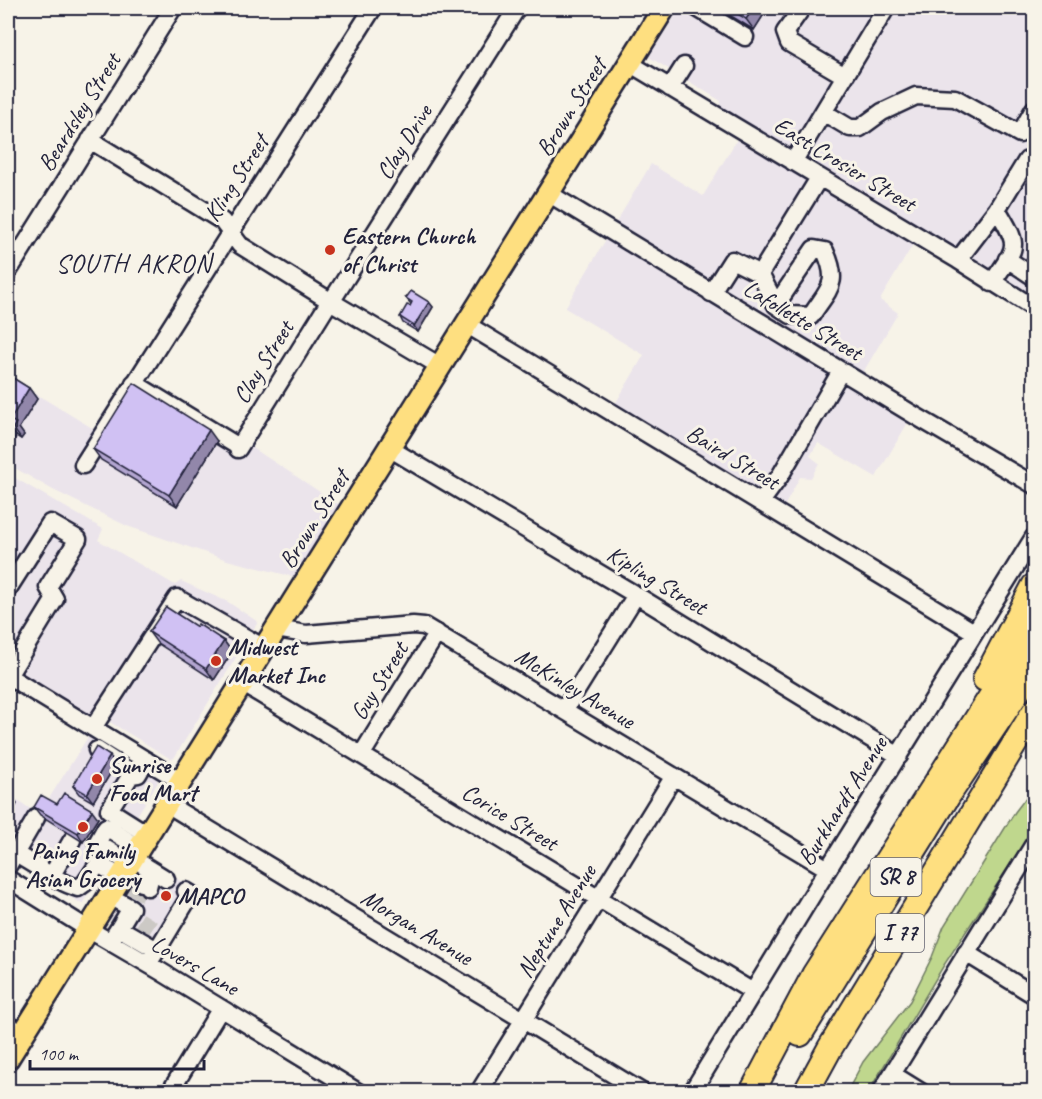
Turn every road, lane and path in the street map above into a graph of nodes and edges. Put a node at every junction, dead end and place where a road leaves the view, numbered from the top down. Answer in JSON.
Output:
{"nodes":[{"id":1,"x":172,"y":8,"type":"edge"},
{"id":2,"x":373,"y":8,"type":"edge"},
{"id":3,"x":517,"y":8,"type":"edge"},
{"id":4,"x":664,"y":8,"type":"edge"},
{"id":5,"x":698,"y":8,"type":"edge"},
{"id":6,"x":802,"y":8,"type":"edge"},
{"id":7,"x":886,"y":8,"type":"edge"},
{"id":8,"x":745,"y":37,"type":"dead end"},
{"id":9,"x":629,"y":63,"type":"junction"},
{"id":10,"x":684,"y":66,"type":"dead end"},
{"id":11,"x":845,"y":76,"type":"junction"},
{"id":12,"x":670,"y":88,"type":"junction"},
{"id":13,"x":1035,"y":109,"type":"edge"},
{"id":14,"x":823,"y":112,"type":"junction"},
{"id":15,"x":90,"y":140,"type":"junction"},
{"id":16,"x":1035,"y":158,"type":"edge"},
{"id":17,"x":793,"y":162,"type":"junction"},
{"id":18,"x":819,"y":178,"type":"junction"},
{"id":19,"x":548,"y":193,"type":"junction"},
{"id":20,"x":997,"y":209,"type":"junction"},
{"id":21,"x":230,"y":232,"type":"junction"},
{"id":22,"x":1008,"y":259,"type":"junction"},
{"id":23,"x":958,"y":260,"type":"junction"},
{"id":24,"x":8,"y":272,"type":"edge"},
{"id":25,"x":760,"y":274,"type":"junction"},
{"id":26,"x":1035,"y":277,"type":"edge"},
{"id":27,"x":992,"y":283,"type":"junction"},
{"id":28,"x":711,"y":292,"type":"junction"},
{"id":29,"x":331,"y":301,"type":"junction"},
{"id":30,"x":776,"y":305,"type":"dead end"},
{"id":31,"x":1035,"y":308,"type":"edge"},
{"id":32,"x":466,"y":324,"type":"junction"},
{"id":33,"x":440,"y":366,"type":"junction"},
{"id":34,"x":841,"y":371,"type":"junction"},
{"id":35,"x":134,"y":383,"type":"junction"},
{"id":36,"x":389,"y":448,"type":"junction"},
{"id":37,"x":83,"y":465,"type":"dead end"},
{"id":38,"x":1035,"y":485,"type":"edge"},
{"id":39,"x":761,"y":502,"type":"junction"},
{"id":40,"x":1035,"y":537,"type":"edge"},
{"id":41,"x":1035,"y":586,"type":"edge"},
{"id":42,"x":8,"y":589,"type":"edge"},
{"id":43,"x":636,"y":595,"type":"junction"},
{"id":44,"x":276,"y":629,"type":"junction"},
{"id":45,"x":1035,"y":629,"type":"edge"},
{"id":46,"x":974,"y":632,"type":"junction"},
{"id":47,"x":437,"y":633,"type":"junction"},
{"id":48,"x":264,"y":648,"type":"junction"},
{"id":49,"x":1035,"y":667,"type":"edge"},
{"id":50,"x":8,"y":676,"type":"edge"},
{"id":51,"x":242,"y":683,"type":"junction"},
{"id":52,"x":565,"y":710,"type":"junction"},
{"id":53,"x":1035,"y":712,"type":"edge"},
{"id":54,"x":1035,"y":724,"type":"edge"},
{"id":55,"x":98,"y":738,"type":"junction"},
{"id":56,"x":362,"y":754,"type":"junction"},
{"id":57,"x":899,"y":756,"type":"junction"},
{"id":58,"x":146,"y":760,"type":"junction"},
{"id":59,"x":951,"y":760,"type":"junction"},
{"id":60,"x":86,"y":766,"type":"edge"},
{"id":61,"x":131,"y":775,"type":"junction"},
{"id":62,"x":995,"y":775,"type":"junction"},
{"id":63,"x":674,"y":776,"type":"junction"},
{"id":64,"x":180,"y":781,"type":"junction"},
{"id":65,"x":167,"y":804,"type":"junction"},
{"id":66,"x":36,"y":818,"type":"edge"},
{"id":67,"x":111,"y":821,"type":"junction"},
{"id":68,"x":72,"y":840,"type":"edge"},
{"id":69,"x":1035,"y":844,"type":"edge"},
{"id":70,"x":10,"y":856,"type":"edge"},
{"id":71,"x":134,"y":856,"type":"junction"},
{"id":72,"x":828,"y":869,"type":"junction"},
{"id":73,"x":52,"y":874,"type":"junction"},
{"id":74,"x":10,"y":885,"type":"edge"},
{"id":75,"x":186,"y":891,"type":"dead end"},
{"id":76,"x":109,"y":896,"type":"junction"},
{"id":77,"x":598,"y":898,"type":"junction"},
{"id":78,"x":138,"y":901,"type":"junction"},
{"id":79,"x":88,"y":929,"type":"junction"},
{"id":80,"x":159,"y":938,"type":"junction"},
{"id":81,"x":966,"y":953,"type":"junction"},
{"id":82,"x":753,"y":992,"type":"junction"},
{"id":83,"x":1035,"y":995,"type":"edge"},
{"id":84,"x":221,"y":1008,"type":"junction"},
{"id":85,"x":523,"y":1020,"type":"junction"},
{"id":86,"x":15,"y":1029,"type":"edge"},
{"id":87,"x":8,"y":1059,"type":"edge"},
{"id":88,"x":892,"y":1074,"type":"junction"},
{"id":89,"x":352,"y":1090,"type":"edge"},
{"id":90,"x":170,"y":1092,"type":"edge"},
{"id":91,"x":479,"y":1092,"type":"edge"},
{"id":92,"x":642,"y":1092,"type":"edge"},
{"id":93,"x":692,"y":1092,"type":"edge"},
{"id":94,"x":752,"y":1092,"type":"edge"},
{"id":95,"x":764,"y":1092,"type":"edge"},
{"id":96,"x":806,"y":1092,"type":"edge"},
{"id":97,"x":881,"y":1092,"type":"edge"},
{"id":98,"x":921,"y":1092,"type":"edge"}],
"edges":[{"from":1,"to":15,"type":"street","name":"Beardsley Street"},
{"from":2,"to":21,"type":"street","name":"Kling Street"},
{"from":3,"to":29,"type":"street","name":"Clay Drive"},
{"from":4,"to":9,"type":"main road","name":"Brown Street"},
{"from":5,"to":8,"type":"street"},
{"from":6,"to":11,"type":"street"},
{"from":7,"to":11,"type":"street"},
{"from":9,"to":12,"type":"street","name":"East Crosier Street"},
{"from":9,"to":19,"type":"main road","name":"Brown Street"},
{"from":10,"to":12,"type":"street"},
{"from":11,"to":14,"type":"street"},
{"from":12,"to":17,"type":"street","name":"East Crosier Street"},
{"from":13,"to":14,"type":"street"},
{"from":14,"to":17,"type":"street"},
{"from":15,"to":21,"type":"street"},
{"from":15,"to":24,"type":"street","name":"Beardsley Street"},
{"from":16,"to":20,"type":"street"},
{"from":17,"to":18,"type":"street","name":"East Crosier Street"},
{"from":18,"to":23,"type":"street","name":"East Crosier Street"},
{"from":18,"to":25,"type":"street"},
{"from":19,"to":28,"type":"street","name":"Lafollette Street"},
{"from":19,"to":32,"type":"main road","name":"Brown Street"},
{"from":20,"to":22,"type":"street"},
{"from":20,"to":23,"type":"street"},
{"from":21,"to":29,"type":"street"},
{"from":21,"to":35,"type":"street","name":"Kling Street"},
{"from":22,"to":26,"type":"street"},
{"from":22,"to":27,"type":"street"},
{"from":23,"to":27,"type":"street","name":"East Crosier Street"},
{"from":25,"to":28,"type":"street"},
{"from":25,"to":30,"type":"street"},
{"from":27,"to":31,"type":"street","name":"East Crosier Street"},
{"from":28,"to":34,"type":"street","name":"Lafollette Street"},
{"from":29,"to":33,"type":"street"},
{"from":29,"to":35,"type":"street","name":"Clay Street"},
{"from":32,"to":33,"type":"main road","name":"Brown Street"},
{"from":32,"to":39,"type":"street","name":"Baird Street"},
{"from":33,"to":36,"type":"main road","name":"Brown Street"},
{"from":34,"to":38,"type":"street","name":"Lafollette Street"},
{"from":34,"to":39,"type":"street"},
{"from":35,"to":37,"type":"street","name":"Kling Street"},
{"from":36,"to":43,"type":"street","name":"Kipling Street"},
{"from":36,"to":44,"type":"main road","name":"Brown Street"},
{"from":39,"to":46,"type":"street","name":"Baird Street"},
{"from":40,"to":46,"type":"street","name":"Burkhardt Avenue"},
{"from":41,"to":59,"type":"highway"},
{"from":42,"to":50,"type":"street"},
{"from":43,"to":52,"type":"street"},
{"from":43,"to":57,"type":"street","name":"Kipling Street"},
{"from":44,"to":47,"type":"street","name":"McKinley Avenue"},
{"from":44,"to":48,"type":"main road","name":"Brown Street"},
{"from":45,"to":59,"type":"highway","number":"I 77"},
{"from":46,"to":57,"type":"street","name":"Burkhardt Avenue"},
{"from":47,"to":52,"type":"street","name":"McKinley Avenue"},
{"from":47,"to":56,"type":"street","name":"Guy Street"},
{"from":48,"to":51,"type":"main road","name":"Brown Street"},
{"from":48,"to":55,"type":"street"},
{"from":49,"to":95,"type":"highway","number":"SR 8"},
{"from":50,"to":55,"type":"street"},
{"from":51,"to":56,"type":"street","name":"Corice Street"},
{"from":51,"to":64,"type":"main road","name":"Brown Street"},
{"from":52,"to":63,"type":"street","name":"McKinley Avenue"},
{"from":53,"to":62,"type":"highway"},
{"from":54,"to":62,"type":"highway","number":"I 77"},
{"from":55,"to":58,"type":"street"},
{"from":55,"to":60,"type":"street"},
{"from":55,"to":61,"type":"street"},
{"from":56,"to":77,"type":"street","name":"Corice Street"},
{"from":57,"to":72,"type":"street","name":"Burkhardt Avenue"},
{"from":58,"to":61,"type":"street"},
{"from":58,"to":64,"type":"street"},
{"from":59,"to":94,"type":"highway","number":"I 77"},
{"from":61,"to":67,"type":"street"},
{"from":62,"to":96,"type":"highway","number":"I 77"},
{"from":63,"to":72,"type":"street","name":"McKinley Avenue"},
{"from":63,"to":77,"type":"street","name":"Neptune Avenue"},
{"from":64,"to":65,"type":"main road","name":"Brown Street"},
{"from":65,"to":71,"type":"main road","name":"Brown Street"},
{"from":65,"to":85,"type":"street","name":"Morgan Avenue"},
{"from":66,"to":70,"type":"street"},
{"from":67,"to":71,"type":"street"},
{"from":67,"to":71,"type":"street"},
{"from":68,"to":73,"type":"street"},
{"from":69,"to":81,"type":"street"},
{"from":70,"to":73,"type":"street"},
{"from":71,"to":73,"type":"street"},
{"from":71,"to":76,"type":"main road","name":"Brown Street"},
{"from":71,"to":78,"type":"street"},
{"from":72,"to":82,"type":"street","name":"Burkhardt Avenue"},
{"from":74,"to":79,"type":"street","name":"Lovers Lane"},
{"from":75,"to":80,"type":"street"},
{"from":76,"to":78,"type":"street"},
{"from":76,"to":79,"type":"main road","name":"Brown Street"},
{"from":77,"to":82,"type":"street","name":"Corice Street"},
{"from":77,"to":85,"type":"street","name":"Neptune Avenue"},
{"from":78,"to":79,"type":"street","name":"Lovers Lane"},
{"from":78,"to":80,"type":"street","name":"Lovers Lane"},
{"from":79,"to":86,"type":"main road","name":"Brown Street"},
{"from":80,"to":84,"type":"street","name":"Lovers Lane"},
{"from":81,"to":83,"type":"street"},
{"from":81,"to":88,"type":"street"},
{"from":82,"to":93,"type":"street","name":"Burkhardt Avenue"},
{"from":84,"to":89,"type":"street","name":"Lovers Lane"},
{"from":84,"to":90,"type":"street"},
{"from":85,"to":91,"type":"street","name":"Neptune Avenue"},
{"from":85,"to":92,"type":"street","name":"Morgan Avenue"},
{"from":86,"to":87,"type":"main road","name":"Brown Street"},
{"from":88,"to":97,"type":"street"},
{"from":88,"to":98,"type":"street"}]}
